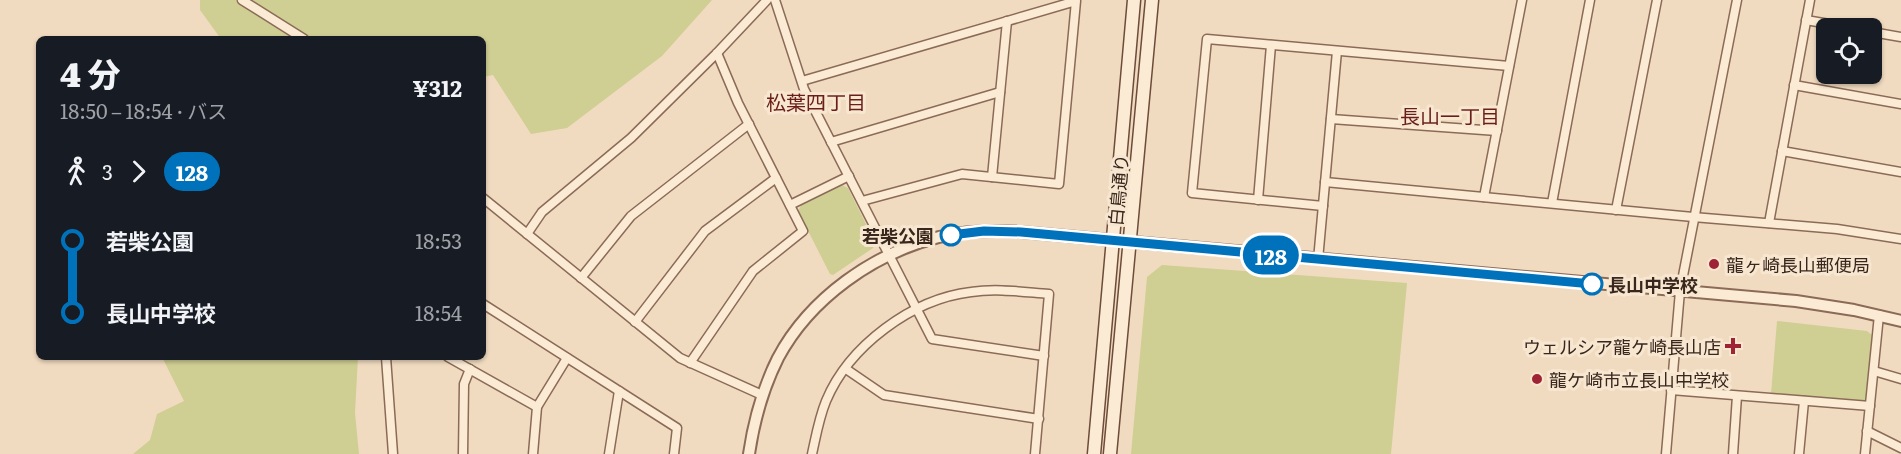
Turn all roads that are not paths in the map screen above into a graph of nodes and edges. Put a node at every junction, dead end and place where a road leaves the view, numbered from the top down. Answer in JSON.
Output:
{"nodes":[{"id":1,"x":242,"y":0,"type":"edge"},
{"id":2,"x":767,"y":0,"type":"edge"},
{"id":3,"x":775,"y":0,"type":"edge"},
{"id":4,"x":1134,"y":0,"type":"edge"},
{"id":5,"x":1152,"y":0,"type":"edge"},
{"id":6,"x":1522,"y":0,"type":"edge"},
{"id":7,"x":1590,"y":0,"type":"edge"},
{"id":8,"x":1657,"y":0,"type":"edge"},
{"id":9,"x":1735,"y":0,"type":"edge"},
{"id":10,"x":1810,"y":0,"type":"edge"},
{"id":11,"x":1806,"y":20,"type":"junction"},
{"id":12,"x":1007,"y":21,"type":"junction"},
{"id":13,"x":1816,"y":22,"type":"edge"},
{"id":14,"x":1882,"y":34,"type":"edge"},
{"id":15,"x":299,"y":36,"type":"edge"},
{"id":16,"x":1901,"y":38,"type":"edge"},
{"id":17,"x":1271,"y":45,"type":"junction"},
{"id":18,"x":1337,"y":51,"type":"junction"},
{"id":19,"x":717,"y":53,"type":"junction"},
{"id":20,"x":1509,"y":66,"type":"junction"},
{"id":21,"x":802,"y":81,"type":"junction"},
{"id":22,"x":1794,"y":85,"type":"junction"},
{"id":23,"x":1000,"y":92,"type":"junction"},
{"id":24,"x":1901,"y":104,"type":"edge"},
{"id":25,"x":1331,"y":119,"type":"junction"},
{"id":26,"x":749,"y":124,"type":"junction"},
{"id":27,"x":1497,"y":130,"type":"junction"},
{"id":28,"x":831,"y":142,"type":"junction"},
{"id":29,"x":1782,"y":151,"type":"junction"},
{"id":30,"x":1901,"y":172,"type":"edge"},
{"id":31,"x":849,"y":176,"type":"junction"},
{"id":32,"x":992,"y":177,"type":"junction"},
{"id":33,"x":776,"y":178,"type":"junction"},
{"id":34,"x":1325,"y":182,"type":"junction"},
{"id":35,"x":1484,"y":197,"type":"junction"},
{"id":36,"x":1258,"y":200,"type":"junction"},
{"id":37,"x":862,"y":201,"type":"junction"},
{"id":38,"x":1552,"y":203,"type":"junction"},
{"id":39,"x":486,"y":204,"type":"edge"},
{"id":40,"x":790,"y":205,"type":"junction"},
{"id":41,"x":1323,"y":206,"type":"junction"},
{"id":42,"x":1616,"y":210,"type":"junction"},
{"id":43,"x":1693,"y":217,"type":"junction"},
{"id":44,"x":1769,"y":223,"type":"junction"},
{"id":45,"x":527,"y":234,"type":"junction"},
{"id":46,"x":1901,"y":239,"type":"edge"},
{"id":47,"x":1112,"y":241,"type":"junction"},
{"id":48,"x":1131,"y":243,"type":"junction"},
{"id":49,"x":889,"y":255,"type":"junction"},
{"id":50,"x":1318,"y":260,"type":"junction"},
{"id":51,"x":581,"y":278,"type":"junction"},
{"id":52,"x":1680,"y":291,"type":"junction"},
{"id":53,"x":486,"y":306,"type":"edge"},
{"id":54,"x":915,"y":308,"type":"junction"},
{"id":55,"x":1879,"y":315,"type":"junction"},
{"id":56,"x":1901,"y":321,"type":"edge"},
{"id":57,"x":635,"y":322,"type":"junction"},
{"id":58,"x":1044,"y":356,"type":"junction"},
{"id":59,"x":567,"y":358,"type":"junction"},
{"id":60,"x":386,"y":360,"type":"edge"},
{"id":61,"x":454,"y":360,"type":"edge"},
{"id":62,"x":690,"y":363,"type":"junction"},
{"id":63,"x":470,"y":369,"type":"junction"},
{"id":64,"x":846,"y":369,"type":"junction"},
{"id":65,"x":1874,"y":371,"type":"junction"},
{"id":66,"x":1901,"y":379,"type":"edge"},
{"id":67,"x":1671,"y":390,"type":"junction"},
{"id":68,"x":619,"y":391,"type":"junction"},
{"id":69,"x":762,"y":395,"type":"junction"},
{"id":70,"x":1737,"y":396,"type":"junction"},
{"id":71,"x":1804,"y":400,"type":"junction"},
{"id":72,"x":1870,"y":406,"type":"junction"},
{"id":73,"x":537,"y":407,"type":"junction"},
{"id":74,"x":1039,"y":419,"type":"junction"},
{"id":75,"x":1867,"y":431,"type":"junction"},
{"id":76,"x":1901,"y":448,"type":"edge"},
{"id":77,"x":393,"y":454,"type":"edge"},
{"id":78,"x":463,"y":454,"type":"edge"},
{"id":79,"x":533,"y":454,"type":"edge"},
{"id":80,"x":609,"y":454,"type":"edge"},
{"id":81,"x":674,"y":454,"type":"edge"},
{"id":82,"x":749,"y":454,"type":"edge"},
{"id":83,"x":813,"y":454,"type":"edge"},
{"id":84,"x":1035,"y":454,"type":"edge"},
{"id":85,"x":1094,"y":454,"type":"edge"},
{"id":86,"x":1110,"y":454,"type":"edge"},
{"id":87,"x":1666,"y":454,"type":"edge"},
{"id":88,"x":1733,"y":454,"type":"edge"},
{"id":89,"x":1799,"y":454,"type":"edge"},
{"id":90,"x":1865,"y":454,"type":"edge"}],
"edges":[{"from":1,"to":15,"type":"street"},
{"from":2,"to":19,"type":"street"},
{"from":3,"to":21,"type":"street"},
{"from":4,"to":47,"type":"main road","name":"白鳥通り"},
{"from":5,"to":48,"type":"main road","name":"白鳥通り"},
{"from":6,"to":20,"type":"street"},
{"from":7,"to":38,"type":"street"},
{"from":8,"to":42,"type":"street"},
{"from":9,"to":43,"type":"street"},
{"from":10,"to":11,"type":"street"},
{"from":11,"to":13,"type":"street"},
{"from":11,"to":22,"type":"street"},
{"from":12,"to":21,"type":"street"},
{"from":12,"to":23,"type":"street"},
{"from":12,"to":32,"type":"street"},
{"from":14,"to":16,"type":"street"},
{"from":17,"to":18,"type":"street"},
{"from":17,"to":36,"type":"street"},
{"from":17,"to":36,"type":"street"},
{"from":18,"to":20,"type":"street"},
{"from":18,"to":25,"type":"street"},
{"from":19,"to":26,"type":"street"},
{"from":19,"to":45,"type":"street"},
{"from":20,"to":27,"type":"street"},
{"from":21,"to":28,"type":"street"},
{"from":22,"to":24,"type":"street"},
{"from":22,"to":29,"type":"street"},
{"from":23,"to":28,"type":"street"},
{"from":23,"to":32,"type":"street"},
{"from":25,"to":27,"type":"street"},
{"from":25,"to":34,"type":"street"},
{"from":26,"to":33,"type":"street"},
{"from":26,"to":51,"type":"street"},
{"from":27,"to":35,"type":"street"},
{"from":28,"to":31,"type":"street"},
{"from":29,"to":30,"type":"street"},
{"from":29,"to":44,"type":"street"},
{"from":31,"to":37,"type":"street"},
{"from":31,"to":40,"type":"street"},
{"from":32,"to":37,"type":"street"},
{"from":33,"to":40,"type":"street"},
{"from":33,"to":57,"type":"street"},
{"from":34,"to":35,"type":"street"},
{"from":34,"to":41,"type":"street"},
{"from":35,"to":38,"type":"street"},
{"from":36,"to":41,"type":"street"},
{"from":37,"to":49,"type":"street"},
{"from":38,"to":42,"type":"street"},
{"from":39,"to":45,"type":"street"},
{"from":40,"to":62,"type":"street"},
{"from":41,"to":50,"type":"street"},
{"from":42,"to":43,"type":"street"},
{"from":43,"to":44,"type":"street"},
{"from":43,"to":52,"type":"street"},
{"from":44,"to":46,"type":"street"},
{"from":45,"to":51,"type":"street"},
{"from":47,"to":48,"type":"street"},
{"from":47,"to":49,"type":"street"},
{"from":47,"to":85,"type":"main road","name":"白鳥通り"},
{"from":48,"to":50,"type":"street"},
{"from":48,"to":86,"type":"main road","name":"白鳥通り"},
{"from":49,"to":54,"type":"street"},
{"from":49,"to":69,"type":"street"},
{"from":50,"to":52,"type":"street"},
{"from":51,"to":57,"type":"street"},
{"from":52,"to":55,"type":"street"},
{"from":52,"to":67,"type":"street"},
{"from":53,"to":59,"type":"street"},
{"from":54,"to":58,"type":"street"},
{"from":54,"to":58,"type":"street"},
{"from":54,"to":64,"type":"street"},
{"from":55,"to":56,"type":"street"},
{"from":55,"to":65,"type":"street"},
{"from":57,"to":62,"type":"street"},
{"from":58,"to":74,"type":"street"},
{"from":59,"to":68,"type":"street"},
{"from":59,"to":73,"type":"street"},
{"from":60,"to":77,"type":"street"},
{"from":61,"to":63,"type":"street"},
{"from":62,"to":69,"type":"street"},
{"from":63,"to":73,"type":"street"},
{"from":63,"to":78,"type":"street"},
{"from":64,"to":74,"type":"street"},
{"from":64,"to":83,"type":"street"},
{"from":65,"to":66,"type":"street"},
{"from":65,"to":72,"type":"street"},
{"from":67,"to":70,"type":"street"},
{"from":67,"to":87,"type":"street"},
{"from":68,"to":80,"type":"street"},
{"from":68,"to":81,"type":"street"},
{"from":69,"to":82,"type":"street"},
{"from":70,"to":71,"type":"street"},
{"from":70,"to":88,"type":"street"},
{"from":71,"to":72,"type":"street"},
{"from":71,"to":89,"type":"street"},
{"from":72,"to":75,"type":"street"},
{"from":73,"to":79,"type":"street"},
{"from":74,"to":84,"type":"street"},
{"from":75,"to":76,"type":"street"},
{"from":75,"to":90,"type":"street"}]}
